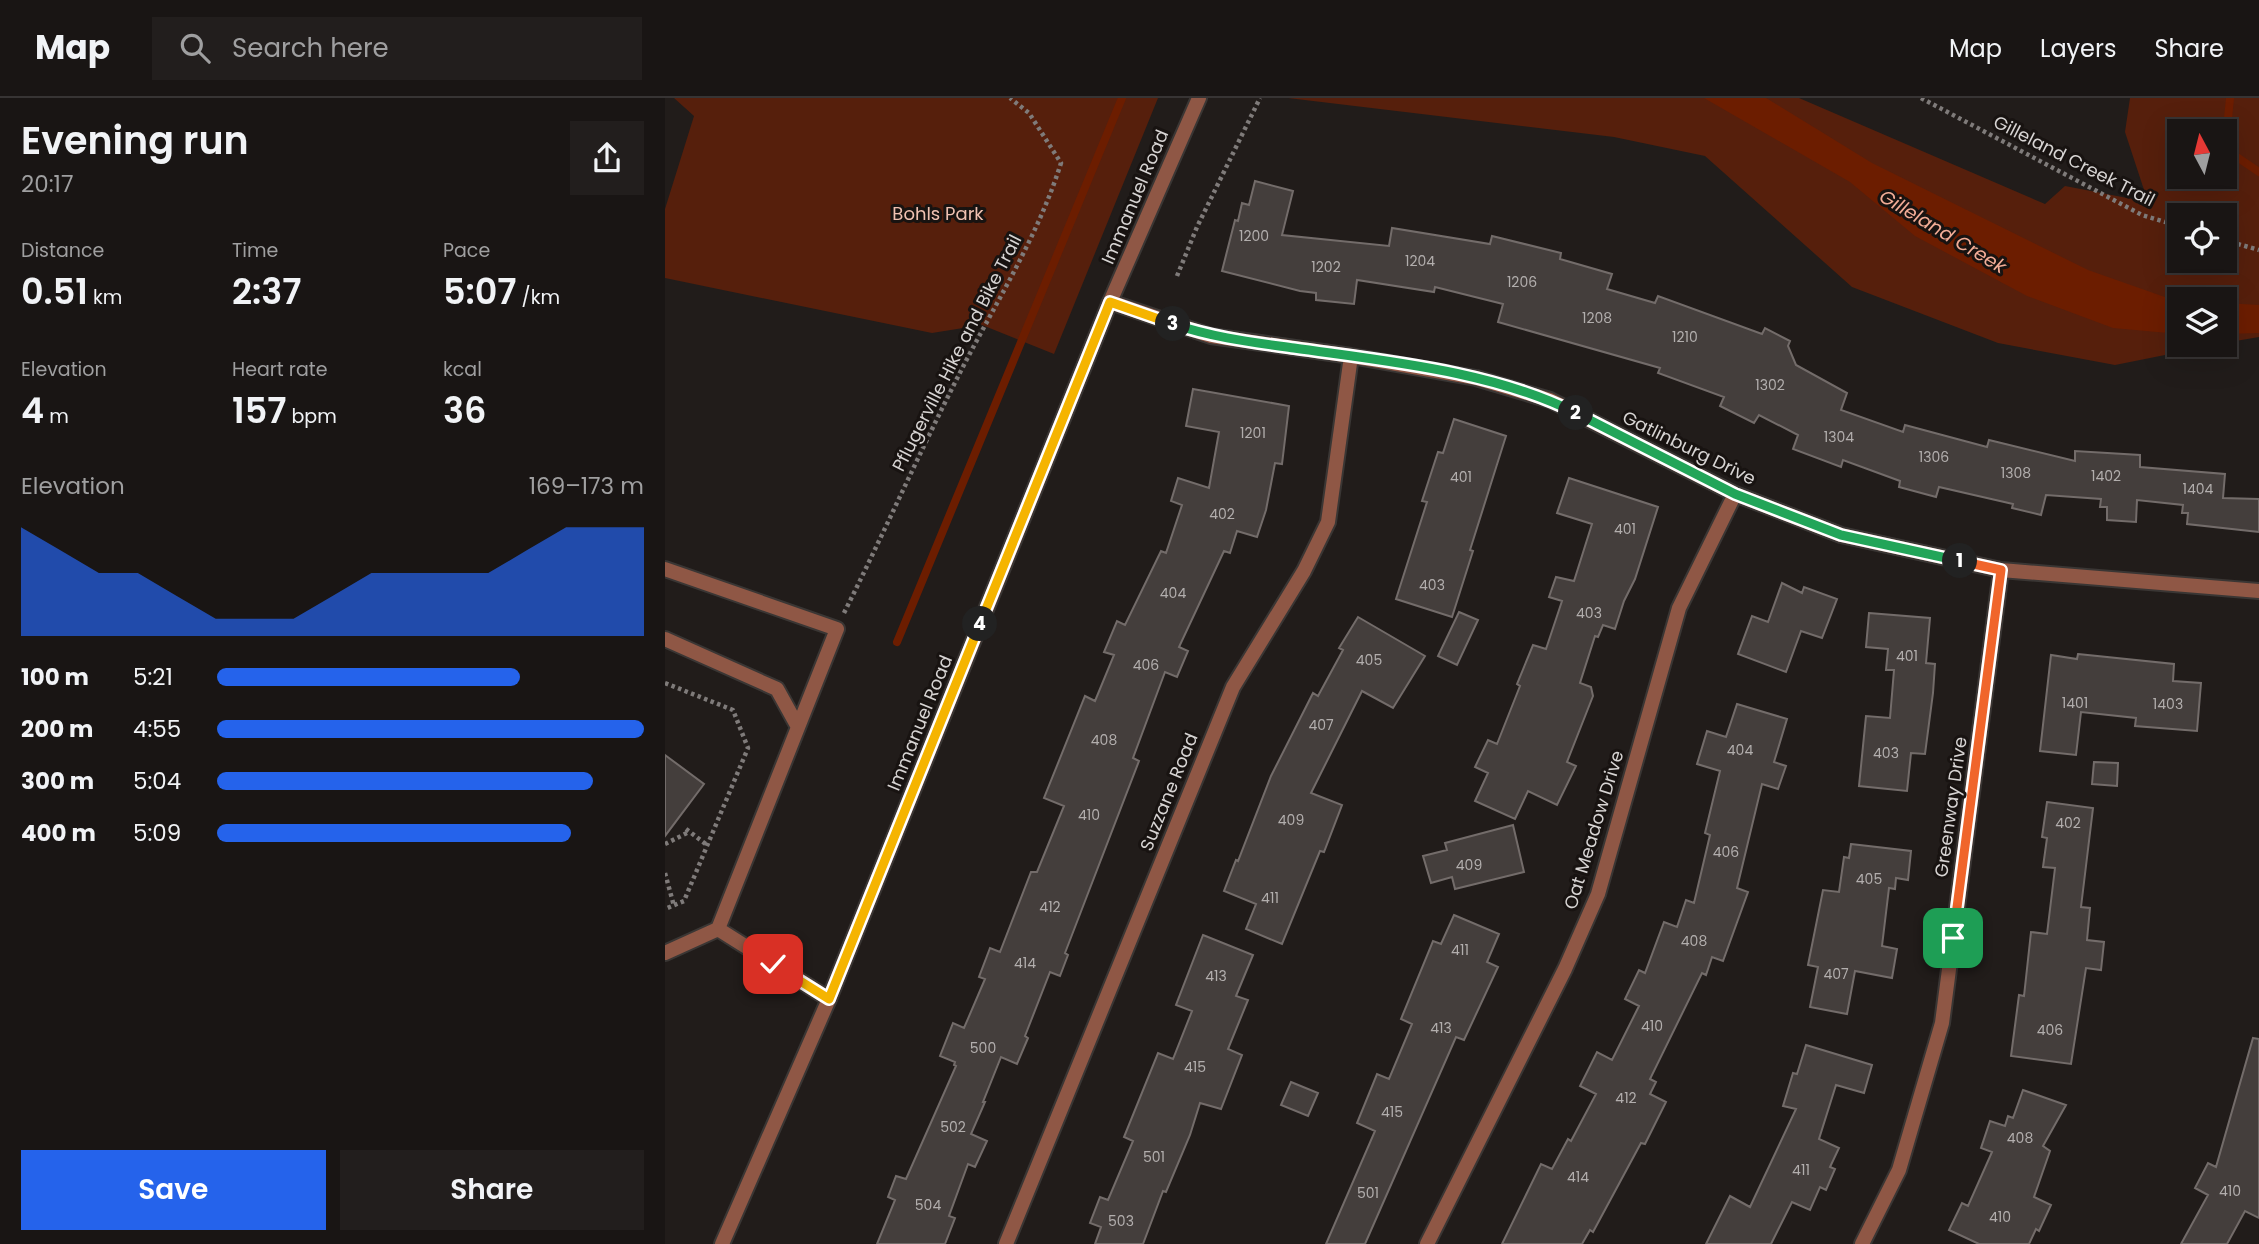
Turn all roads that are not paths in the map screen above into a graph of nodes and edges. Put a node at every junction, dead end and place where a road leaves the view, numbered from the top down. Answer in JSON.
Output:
{"nodes":[{"id":1,"x":1199,"y":98,"type":"edge"},
{"id":2,"x":1110,"y":302,"type":"junction"},
{"id":3,"x":1351,"y":356,"type":"junction"},
{"id":4,"x":1735,"y":494,"type":"junction"},
{"id":5,"x":665,"y":569,"type":"edge"},
{"id":6,"x":2001,"y":570,"type":"junction"},
{"id":7,"x":2259,"y":591,"type":"edge"},
{"id":8,"x":665,"y":639,"type":"edge"},
{"id":9,"x":798,"y":727,"type":"junction"},
{"id":10,"x":718,"y":929,"type":"junction"},
{"id":11,"x":665,"y":953,"type":"edge"},
{"id":12,"x":829,"y":999,"type":"junction"},
{"id":13,"x":722,"y":1244,"type":"edge"},
{"id":14,"x":1006,"y":1244,"type":"edge"},
{"id":15,"x":1427,"y":1244,"type":"edge"},
{"id":16,"x":1862,"y":1244,"type":"edge"}],
"edges":[{"from":1,"to":2,"type":"street","name":"Immanuel Road"},
{"from":2,"to":3,"type":"street","name":"Gatlinburg Drive"},
{"from":2,"to":12,"type":"street","name":"Immanuel Road"},
{"from":3,"to":4,"type":"street","name":"Gatlinburg Drive"},
{"from":3,"to":14,"type":"street","name":"Suzzane Road"},
{"from":4,"to":6,"type":"street","name":"Gatlinburg Drive"},
{"from":4,"to":15,"type":"street","name":"Oat Meadow Drive"},
{"from":5,"to":9,"type":"street"},
{"from":6,"to":7,"type":"street","name":"Gatlinburg Drive"},
{"from":6,"to":16,"type":"street","name":"Greenway Drive"},
{"from":8,"to":9,"type":"street"},
{"from":9,"to":10,"type":"street"},
{"from":10,"to":11,"type":"street"},
{"from":10,"to":12,"type":"street"},
{"from":12,"to":13,"type":"street","name":"Immanuel Road"}]}
